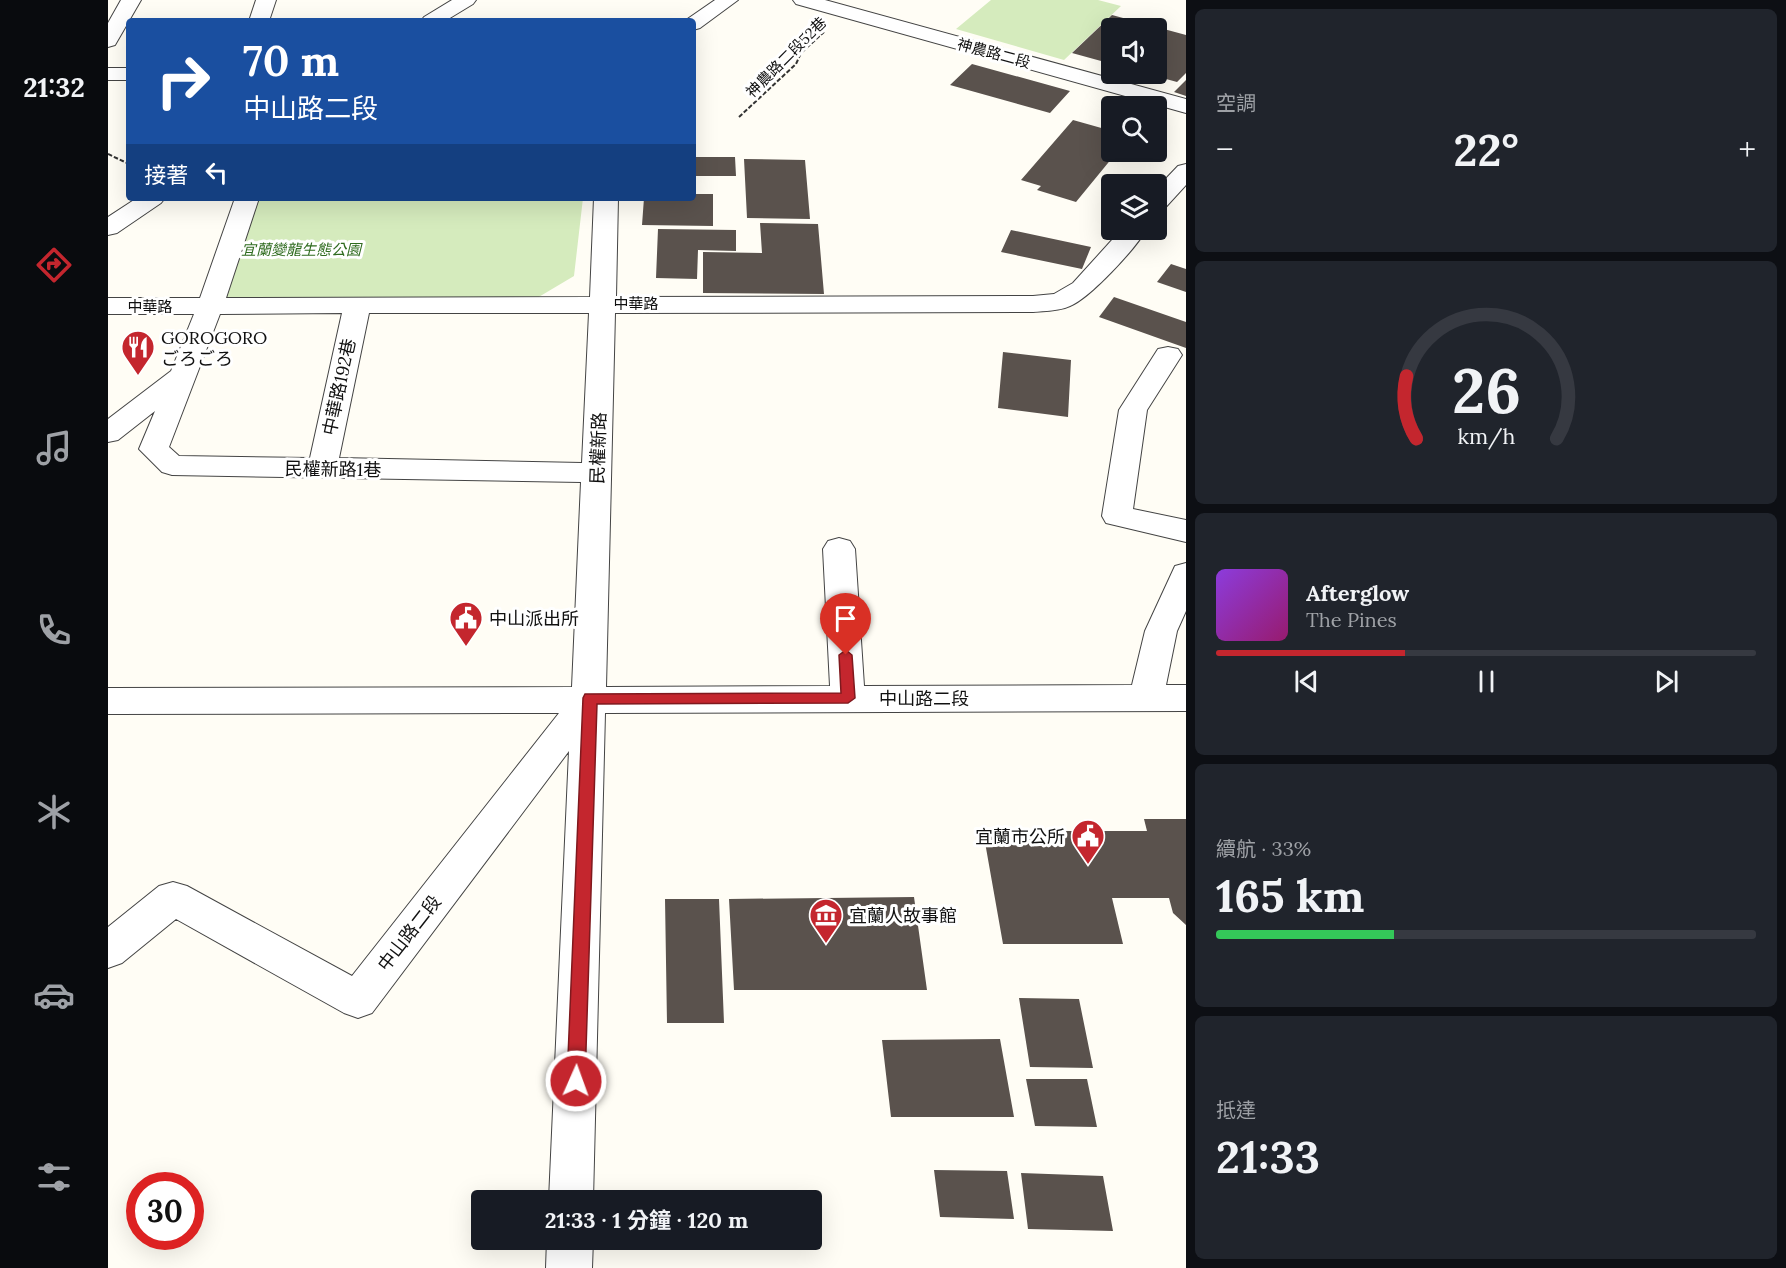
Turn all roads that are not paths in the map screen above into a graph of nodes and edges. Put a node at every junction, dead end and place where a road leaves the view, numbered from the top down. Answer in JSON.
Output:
{"nodes":[{"id":1,"x":131,"y":0,"type":"edge"},
{"id":2,"x":266,"y":0,"type":"edge"},
{"id":3,"x":466,"y":0,"type":"edge"},
{"id":4,"x":728,"y":0,"type":"edge"},
{"id":5,"x":803,"y":0,"type":"edge"},
{"id":6,"x":260,"y":18,"type":"edge"},
{"id":7,"x":436,"y":18,"type":"edge"},
{"id":8,"x":696,"y":22,"type":"edge"},
{"id":9,"x":108,"y":41,"type":"edge"},
{"id":10,"x":108,"y":74,"type":"edge"},
{"id":11,"x":126,"y":74,"type":"edge"},
{"id":12,"x":1186,"y":106,"type":"edge"},
{"id":13,"x":1186,"y":171,"type":"edge"},
{"id":14,"x":1167,"y":192,"type":"edge"},
{"id":15,"x":148,"y":201,"type":"edge"},
{"id":16,"x":246,"y":201,"type":"edge"},
{"id":17,"x":606,"y":201,"type":"edge"},
{"id":18,"x":109,"y":227,"type":"edge"},
{"id":19,"x":1125,"y":240,"type":"edge"},
{"id":20,"x":603,"y":303,"type":"junction"},
{"id":21,"x":108,"y":306,"type":"edge"},
{"id":22,"x":210,"y":306,"type":"junction"},
{"id":23,"x":357,"y":306,"type":"junction"},
{"id":24,"x":1168,"y":355,"type":"dead end"},
{"id":25,"x":183,"y":375,"type":"junction"},
{"id":26,"x":108,"y":433,"type":"edge"},
{"id":27,"x":321,"y":469,"type":"junction"},
{"id":28,"x":597,"y":473,"type":"junction"},
{"id":29,"x":1186,"y":531,"type":"edge"},
{"id":30,"x":839,"y":549,"type":"dead end"},
{"id":31,"x":1186,"y":574,"type":"edge"},
{"id":32,"x":590,"y":698,"type":"junction"},
{"id":33,"x":848,"y":698,"type":"junction"},
{"id":34,"x":1146,"y":698,"type":"junction"},
{"id":35,"x":1186,"y":698,"type":"edge"},
{"id":36,"x":108,"y":701,"type":"edge"},
{"id":37,"x":108,"y":951,"type":"edge"},
{"id":38,"x":571,"y":1190,"type":"edge"},
{"id":39,"x":570,"y":1250,"type":"edge"},
{"id":40,"x":569,"y":1268,"type":"edge"}],
"edges":[{"from":1,"to":9,"type":"street"},
{"from":2,"to":6,"type":"street"},
{"from":3,"to":7,"type":"street"},
{"from":4,"to":8,"type":"street"},
{"from":5,"to":12,"type":"street","name":"神農路二段"},
{"from":10,"to":11,"type":"street"},
{"from":13,"to":14,"type":"street"},
{"from":15,"to":18,"type":"street"},
{"from":16,"to":22,"type":"street"},
{"from":17,"to":20,"type":"street","name":"民權新路"},
{"from":19,"to":20,"type":"street","name":"中華路"},
{"from":20,"to":23,"type":"street","name":"中華路"},
{"from":20,"to":28,"type":"street","name":"民權新路"},
{"from":21,"to":22,"type":"street","name":"中華路"},
{"from":22,"to":23,"type":"street","name":"中華路"},
{"from":22,"to":25,"type":"street"},
{"from":23,"to":27,"type":"street","name":"中華路192巷"},
{"from":24,"to":29,"type":"street"},
{"from":25,"to":26,"type":"street"},
{"from":25,"to":27,"type":"street","name":"民權新路1巷"},
{"from":27,"to":28,"type":"street","name":"民權新路1巷"},
{"from":28,"to":32,"type":"street","name":"民權新路"},
{"from":30,"to":33,"type":"street"},
{"from":31,"to":34,"type":"street"},
{"from":32,"to":33,"type":"street","name":"中山路二段"},
{"from":32,"to":36,"type":"street","name":"中山路二段"},
{"from":32,"to":37,"type":"street","name":"中山路二段"},
{"from":32,"to":38,"type":"street","name":"民權新路"},
{"from":33,"to":34,"type":"street","name":"中山路二段"},
{"from":34,"to":35,"type":"street","name":"中山路二段"},
{"from":39,"to":40,"type":"street"}]}
